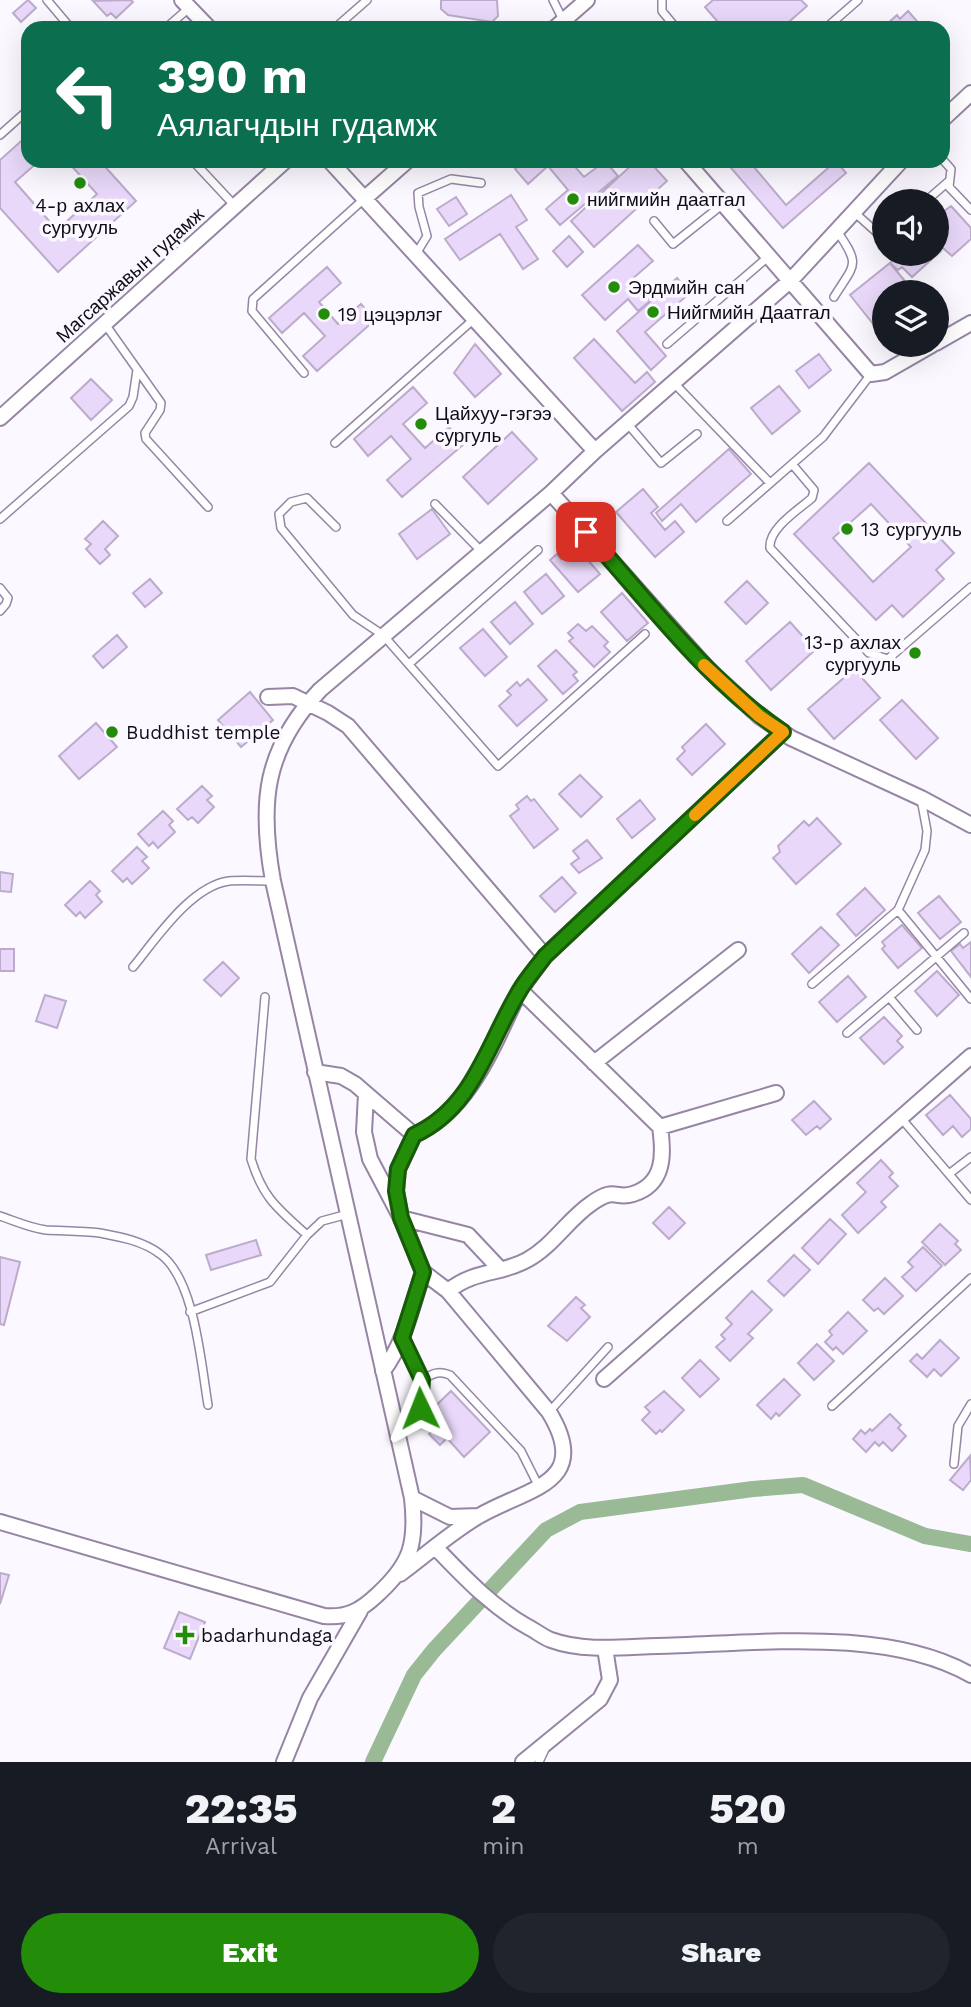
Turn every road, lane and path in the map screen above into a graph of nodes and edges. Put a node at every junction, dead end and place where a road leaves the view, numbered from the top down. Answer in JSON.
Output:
{"nodes":[{"id":1,"x":47,"y":0,"type":"edge"},
{"id":2,"x":367,"y":0,"type":"edge"},
{"id":3,"x":554,"y":0,"type":"edge"},
{"id":4,"x":587,"y":0,"type":"edge"},
{"id":5,"x":662,"y":0,"type":"edge"},
{"id":6,"x":858,"y":0,"type":"edge"},
{"id":7,"x":186,"y":4,"type":"edge"},
{"id":8,"x":65,"y":21,"type":"edge"},
{"id":9,"x":172,"y":21,"type":"edge"},
{"id":10,"x":202,"y":21,"type":"edge"},
{"id":11,"x":343,"y":21,"type":"edge"},
{"id":12,"x":560,"y":21,"type":"edge"},
{"id":13,"x":567,"y":21,"type":"edge"},
{"id":14,"x":671,"y":21,"type":"edge"},
{"id":15,"x":835,"y":21,"type":"edge"},
{"id":16,"x":971,"y":93,"type":"edge"},
{"id":17,"x":950,"y":112,"type":"edge"},
{"id":18,"x":21,"y":116,"type":"edge"},
{"id":19,"x":0,"y":135,"type":"edge"},
{"id":20,"x":200,"y":168,"type":"edge"},
{"id":21,"x":277,"y":168,"type":"edge"},
{"id":22,"x":337,"y":168,"type":"edge"},
{"id":23,"x":399,"y":168,"type":"edge"},
{"id":24,"x":693,"y":168,"type":"edge"},
{"id":25,"x":894,"y":168,"type":"edge"},
{"id":26,"x":950,"y":168,"type":"edge"},
{"id":27,"x":949,"y":181,"type":"junction"},
{"id":28,"x":481,"y":183,"type":"dead end"},
{"id":29,"x":940,"y":189,"type":"edge"},
{"id":30,"x":365,"y":198,"type":"junction"},
{"id":31,"x":724,"y":203,"type":"junction"},
{"id":32,"x":235,"y":206,"type":"junction"},
{"id":33,"x":971,"y":210,"type":"edge"},
{"id":34,"x":854,"y":211,"type":"junction"},
{"id":35,"x":654,"y":221,"type":"dead end"},
{"id":36,"x":872,"y":228,"type":"edge"},
{"id":37,"x":836,"y":231,"type":"junction"},
{"id":38,"x":416,"y":254,"type":"junction"},
{"id":39,"x":770,"y":256,"type":"junction"},
{"id":40,"x":791,"y":280,"type":"junction"},
{"id":41,"x":834,"y":297,"type":"dead end"},
{"id":42,"x":474,"y":318,"type":"junction"},
{"id":43,"x":971,"y":323,"type":"edge"},
{"id":44,"x":105,"y":324,"type":"junction"},
{"id":45,"x":949,"y":335,"type":"edge"},
{"id":46,"x":667,"y":344,"type":"dead end"},
{"id":47,"x":911,"y":357,"type":"edge"},
{"id":48,"x":138,"y":369,"type":"junction"},
{"id":49,"x":304,"y":373,"type":"dead end"},
{"id":50,"x":871,"y":374,"type":"junction"},
{"id":51,"x":674,"y":383,"type":"junction"},
{"id":52,"x":0,"y":418,"type":"edge"},
{"id":53,"x":627,"y":423,"type":"junction"},
{"id":54,"x":697,"y":434,"type":"dead end"},
{"id":55,"x":335,"y":443,"type":"dead end"},
{"id":56,"x":594,"y":451,"type":"junction"},
{"id":57,"x":792,"y":464,"type":"junction"},
{"id":58,"x":771,"y":483,"type":"junction"},
{"id":59,"x":551,"y":493,"type":"junction"},
{"id":60,"x":435,"y":504,"type":"dead end"},
{"id":61,"x":208,"y":507,"type":"dead end"},
{"id":62,"x":0,"y":519,"type":"edge"},
{"id":63,"x":727,"y":521,"type":"dead end"},
{"id":64,"x":336,"y":527,"type":"dead end"},
{"id":65,"x":538,"y":550,"type":"dead end"},
{"id":66,"x":482,"y":552,"type":"junction"},
{"id":67,"x":971,"y":587,"type":"edge"},
{"id":68,"x":0,"y":588,"type":"edge"},
{"id":69,"x":0,"y":611,"type":"edge"},
{"id":70,"x":645,"y":634,"type":"dead end"},
{"id":71,"x":383,"y":635,"type":"junction"},
{"id":72,"x":408,"y":664,"type":"junction"},
{"id":73,"x":268,"y":697,"type":"dead end"},
{"id":74,"x":308,"y":703,"type":"junction"},
{"id":75,"x":783,"y":732,"type":"junction"},
{"id":76,"x":921,"y":798,"type":"junction"},
{"id":77,"x":971,"y":825,"type":"edge"},
{"id":78,"x":273,"y":881,"type":"junction"},
{"id":79,"x":898,"y":910,"type":"junction"},
{"id":80,"x":964,"y":933,"type":"dead end"},
{"id":81,"x":738,"y":950,"type":"dead end"},
{"id":82,"x":545,"y":956,"type":"junction"},
{"id":83,"x":936,"y":956,"type":"junction"},
{"id":84,"x":132,"y":967,"type":"dead end"},
{"id":85,"x":812,"y":984,"type":"dead end"},
{"id":86,"x":520,"y":990,"type":"junction"},
{"id":87,"x":265,"y":997,"type":"dead end"},
{"id":88,"x":889,"y":997,"type":"junction"},
{"id":89,"x":971,"y":999,"type":"edge"},
{"id":90,"x":917,"y":1030,"type":"dead end"},
{"id":91,"x":847,"y":1033,"type":"dead end"},
{"id":92,"x":971,"y":1056,"type":"edge"},
{"id":93,"x":594,"y":1063,"type":"junction"},
{"id":94,"x":316,"y":1072,"type":"junction"},
{"id":95,"x":776,"y":1093,"type":"dead end"},
{"id":96,"x":366,"y":1094,"type":"junction"},
{"id":97,"x":901,"y":1118,"type":"junction"},
{"id":98,"x":660,"y":1127,"type":"junction"},
{"id":99,"x":414,"y":1135,"type":"junction"},
{"id":100,"x":971,"y":1157,"type":"edge"},
{"id":101,"x":949,"y":1174,"type":"junction"},
{"id":102,"x":971,"y":1200,"type":"edge"},
{"id":103,"x":348,"y":1214,"type":"junction"},
{"id":104,"x":0,"y":1216,"type":"edge"},
{"id":105,"x":401,"y":1218,"type":"junction"},
{"id":106,"x":307,"y":1235,"type":"junction"},
{"id":107,"x":500,"y":1269,"type":"junction"},
{"id":108,"x":423,"y":1272,"type":"junction"},
{"id":109,"x":971,"y":1278,"type":"edge"},
{"id":110,"x":448,"y":1291,"type":"junction"},
{"id":111,"x":190,"y":1312,"type":"junction"},
{"id":112,"x":402,"y":1338,"type":"junction"},
{"id":113,"x":608,"y":1347,"type":"dead end"},
{"id":114,"x":383,"y":1371,"type":"junction"},
{"id":115,"x":604,"y":1379,"type":"dead end"},
{"id":116,"x":422,"y":1380,"type":"junction"},
{"id":117,"x":971,"y":1404,"type":"edge"},
{"id":118,"x":208,"y":1405,"type":"dead end"},
{"id":119,"x":832,"y":1406,"type":"dead end"},
{"id":120,"x":420,"y":1408,"type":"dead end"},
{"id":121,"x":549,"y":1412,"type":"junction"},
{"id":122,"x":954,"y":1464,"type":"dead end"},
{"id":123,"x":539,"y":1487,"type":"junction"},
{"id":124,"x":412,"y":1498,"type":"junction"},
{"id":125,"x":479,"y":1516,"type":"junction"},
{"id":126,"x":0,"y":1522,"type":"edge"},
{"id":127,"x":436,"y":1548,"type":"junction"},
{"id":128,"x":399,"y":1574,"type":"junction"},
{"id":129,"x":360,"y":1611,"type":"junction"},
{"id":130,"x":605,"y":1648,"type":"junction"},
{"id":131,"x":971,"y":1675,"type":"edge"},
{"id":132,"x":550,"y":1741,"type":"junction"},
{"id":133,"x":284,"y":1762,"type":"edge"},
{"id":134,"x":523,"y":1762,"type":"edge"},
{"id":135,"x":539,"y":1762,"type":"edge"}],
"edges":[{"from":1,"to":8,"type":"lane"},
{"from":2,"to":11,"type":"lane"},
{"from":3,"to":12,"type":"lane"},
{"from":4,"to":13,"type":"street"},
{"from":5,"to":14,"type":"lane"},
{"from":6,"to":15,"type":"lane"},
{"from":7,"to":9,"type":"lane"},
{"from":7,"to":10,"type":"street"},
{"from":16,"to":17,"type":"street"},
{"from":18,"to":19,"type":"lane"},
{"from":20,"to":32,"type":"lane"},
{"from":21,"to":32,"type":"street","name":"Магсаржавын гудамж"},
{"from":22,"to":30,"type":"street"},
{"from":23,"to":30,"type":"street"},
{"from":24,"to":31,"type":"street"},
{"from":25,"to":34,"type":"street"},
{"from":26,"to":27,"type":"lane"},
{"from":27,"to":29,"type":"lane"},
{"from":27,"to":33,"type":"lane"},
{"from":28,"to":38,"type":"lane"},
{"from":30,"to":38,"type":"street"},
{"from":30,"to":49,"type":"lane"},
{"from":31,"to":35,"type":"lane"},
{"from":31,"to":39,"type":"street"},
{"from":32,"to":44,"type":"street","name":"Магсаржавын гудамж"},
{"from":34,"to":36,"type":"lane"},
{"from":34,"to":37,"type":"street"},
{"from":37,"to":40,"type":"street"},
{"from":37,"to":41,"type":"lane"},
{"from":38,"to":42,"type":"street"},
{"from":39,"to":40,"type":"street"},
{"from":39,"to":46,"type":"lane"},
{"from":40,"to":50,"type":"street"},
{"from":40,"to":51,"type":"street"},
{"from":42,"to":55,"type":"lane"},
{"from":42,"to":56,"type":"street"},
{"from":43,"to":45,"type":"street"},
{"from":44,"to":48,"type":"lane"},
{"from":44,"to":52,"type":"street","name":"Магсаржавын гудамж"},
{"from":47,"to":50,"type":"street"},
{"from":48,"to":61,"type":"lane"},
{"from":48,"to":62,"type":"lane"},
{"from":50,"to":57,"type":"lane"},
{"from":51,"to":53,"type":"street"},
{"from":51,"to":58,"type":"lane"},
{"from":53,"to":54,"type":"lane"},
{"from":53,"to":56,"type":"street"},
{"from":56,"to":59,"type":"street"},
{"from":57,"to":58,"type":"lane"},
{"from":57,"to":67,"type":"lane"},
{"from":58,"to":63,"type":"lane"},
{"from":59,"to":66,"type":"street"},
{"from":59,"to":75,"type":"street"},
{"from":60,"to":66,"type":"lane"},
{"from":64,"to":71,"type":"lane"},
{"from":65,"to":72,"type":"lane"},
{"from":66,"to":71,"type":"street"},
{"from":68,"to":69,"type":"lane"},
{"from":70,"to":72,"type":"lane"},
{"from":71,"to":72,"type":"lane"},
{"from":71,"to":74,"type":"street"},
{"from":73,"to":74,"type":"street"},
{"from":74,"to":78,"type":"street"},
{"from":74,"to":82,"type":"street"},
{"from":75,"to":76,"type":"street"},
{"from":75,"to":82,"type":"street"},
{"from":76,"to":77,"type":"street"},
{"from":76,"to":79,"type":"lane"},
{"from":78,"to":84,"type":"lane"},
{"from":78,"to":94,"type":"street"},
{"from":79,"to":83,"type":"lane"},
{"from":79,"to":85,"type":"lane"},
{"from":80,"to":83,"type":"lane"},
{"from":81,"to":93,"type":"street"},
{"from":82,"to":86,"type":"street"},
{"from":83,"to":88,"type":"lane"},
{"from":83,"to":89,"type":"lane"},
{"from":86,"to":93,"type":"street"},
{"from":86,"to":99,"type":"street"},
{"from":87,"to":106,"type":"lane"},
{"from":88,"to":90,"type":"lane"},
{"from":88,"to":91,"type":"lane"},
{"from":92,"to":97,"type":"street"},
{"from":93,"to":98,"type":"street"},
{"from":94,"to":96,"type":"street"},
{"from":94,"to":103,"type":"street"},
{"from":95,"to":98,"type":"street"},
{"from":96,"to":99,"type":"street"},
{"from":96,"to":105,"type":"street"},
{"from":97,"to":101,"type":"lane"},
{"from":97,"to":115,"type":"street"},
{"from":98,"to":107,"type":"street"},
{"from":99,"to":105,"type":"street"},
{"from":100,"to":101,"type":"lane"},
{"from":101,"to":102,"type":"lane"},
{"from":103,"to":106,"type":"lane"},
{"from":103,"to":114,"type":"street"},
{"from":104,"to":111,"type":"lane"},
{"from":105,"to":107,"type":"street"},
{"from":105,"to":108,"type":"street"},
{"from":106,"to":111,"type":"lane"},
{"from":107,"to":110,"type":"street"},
{"from":108,"to":110,"type":"street"},
{"from":108,"to":112,"type":"street"},
{"from":109,"to":119,"type":"lane"},
{"from":110,"to":121,"type":"street"},
{"from":111,"to":118,"type":"lane"},
{"from":112,"to":114,"type":"street"},
{"from":112,"to":116,"type":"lane"},
{"from":113,"to":121,"type":"lane"},
{"from":114,"to":124,"type":"street"},
{"from":116,"to":120,"type":"lane"},
{"from":116,"to":123,"type":"lane"},
{"from":117,"to":122,"type":"lane"},
{"from":121,"to":123,"type":"street"},
{"from":123,"to":125,"type":"street"},
{"from":124,"to":125,"type":"street"},
{"from":124,"to":128,"type":"street"},
{"from":125,"to":127,"type":"street"},
{"from":126,"to":129,"type":"street"},
{"from":127,"to":128,"type":"street"},
{"from":127,"to":130,"type":"street"},
{"from":128,"to":129,"type":"street"},
{"from":129,"to":133,"type":"street"},
{"from":130,"to":131,"type":"street"},
{"from":130,"to":132,"type":"street"},
{"from":132,"to":134,"type":"street"},
{"from":132,"to":135,"type":"lane"}]}
